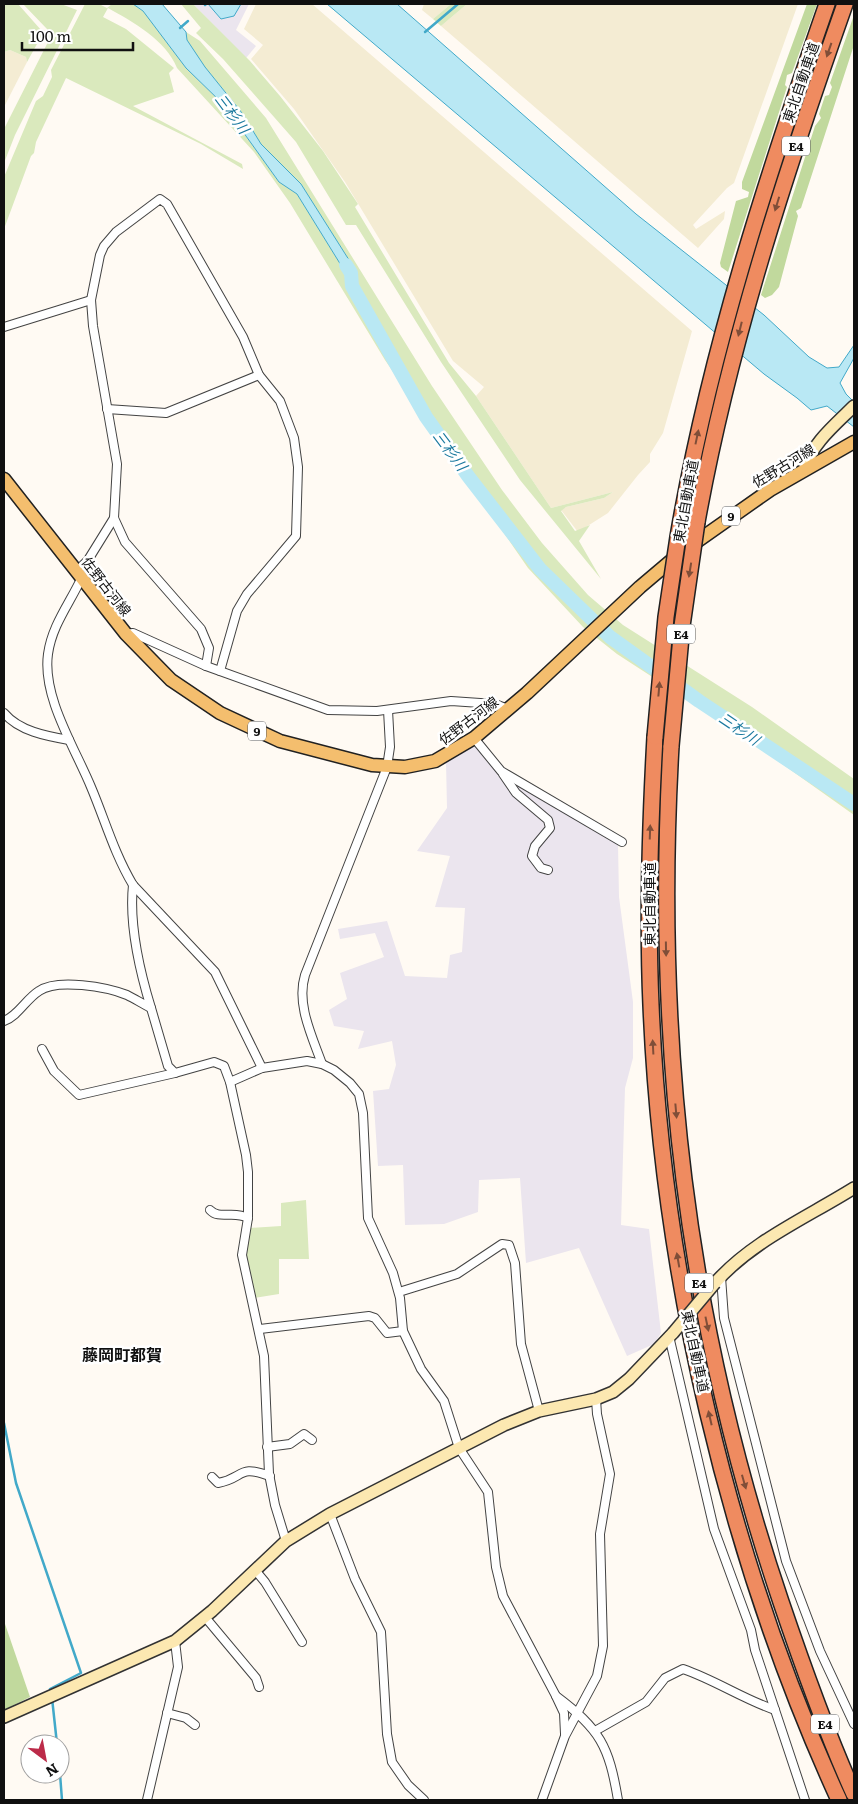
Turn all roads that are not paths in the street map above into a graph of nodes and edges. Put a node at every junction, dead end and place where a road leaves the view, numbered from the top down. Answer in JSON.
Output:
{"nodes":[{"id":1,"x":827,"y":4,"type":"edge"},
{"id":2,"x":845,"y":4,"type":"edge"},
{"id":3,"x":91,"y":300,"type":"junction"},
{"id":4,"x":4,"y":327,"type":"edge"},
{"id":5,"x":259,"y":374,"type":"junction"},
{"id":6,"x":853,"y":408,"type":"edge"},
{"id":7,"x":107,"y":409,"type":"junction"},
{"id":8,"x":854,"y":442,"type":"edge"},
{"id":9,"x":805,"y":469,"type":"junction"},
{"id":10,"x":4,"y":479,"type":"edge"},
{"id":11,"x":114,"y":518,"type":"junction"},
{"id":12,"x":79,"y":574,"type":"junction"},
{"id":13,"x":126,"y":634,"type":"junction"},
{"id":14,"x":206,"y":666,"type":"junction"},
{"id":15,"x":220,"y":671,"type":"junction"},
{"id":16,"x":508,"y":709,"type":"junction"},
{"id":17,"x":388,"y":710,"type":"junction"},
{"id":18,"x":4,"y":713,"type":"edge"},
{"id":19,"x":474,"y":738,"type":"junction"},
{"id":20,"x":69,"y":740,"type":"junction"},
{"id":21,"x":387,"y":768,"type":"junction"},
{"id":22,"x":501,"y":771,"type":"junction"},
{"id":23,"x":622,"y":842,"type":"dead end"},
{"id":24,"x":548,"y":870,"type":"dead end"},
{"id":25,"x":133,"y":885,"type":"junction"},
{"id":26,"x":151,"y":1008,"type":"junction"},
{"id":27,"x":4,"y":1021,"type":"edge"},
{"id":28,"x":42,"y":1049,"type":"dead end"},
{"id":29,"x":322,"y":1064,"type":"junction"},
{"id":30,"x":262,"y":1068,"type":"junction"},
{"id":31,"x":175,"y":1073,"type":"junction"},
{"id":32,"x":230,"y":1082,"type":"junction"},
{"id":33,"x":854,"y":1188,"type":"edge"},
{"id":34,"x":210,"y":1210,"type":"dead end"},
{"id":35,"x":248,"y":1218,"type":"junction"},
{"id":36,"x":718,"y":1280,"type":"junction"},
{"id":37,"x":398,"y":1292,"type":"junction"},
{"id":38,"x":260,"y":1329,"type":"junction"},
{"id":39,"x":403,"y":1331,"type":"junction"},
{"id":40,"x":671,"y":1334,"type":"junction"},
{"id":41,"x":596,"y":1399,"type":"junction"},
{"id":42,"x":539,"y":1411,"type":"junction"},
{"id":43,"x":312,"y":1440,"type":"dead end"},
{"id":44,"x":267,"y":1447,"type":"junction"},
{"id":45,"x":459,"y":1448,"type":"junction"},
{"id":46,"x":270,"y":1476,"type":"junction"},
{"id":47,"x":212,"y":1477,"type":"dead end"},
{"id":48,"x":330,"y":1514,"type":"junction"},
{"id":49,"x":741,"y":1532,"type":"junction"},
{"id":50,"x":286,"y":1541,"type":"junction"},
{"id":51,"x":255,"y":1570,"type":"junction"},
{"id":52,"x":205,"y":1617,"type":"junction"},
{"id":53,"x":175,"y":1641,"type":"junction"},
{"id":54,"x":302,"y":1642,"type":"dead end"},
{"id":55,"x":798,"y":1653,"type":"junction"},
{"id":56,"x":259,"y":1687,"type":"dead end"},
{"id":57,"x":556,"y":1696,"type":"junction"},
{"id":58,"x":775,"y":1710,"type":"junction"},
{"id":59,"x":577,"y":1712,"type":"junction"},
{"id":60,"x":167,"y":1713,"type":"junction"},
{"id":61,"x":4,"y":1718,"type":"edge"},
{"id":62,"x":854,"y":1724,"type":"edge"},
{"id":63,"x":195,"y":1725,"type":"dead end"},
{"id":64,"x":595,"y":1730,"type":"junction"},
{"id":65,"x":565,"y":1736,"type":"junction"},
{"id":66,"x":854,"y":1769,"type":"edge"},
{"id":67,"x":854,"y":1794,"type":"edge"},
{"id":68,"x":146,"y":1800,"type":"edge"},
{"id":69,"x":424,"y":1800,"type":"edge"},
{"id":70,"x":542,"y":1800,"type":"edge"},
{"id":71,"x":618,"y":1800,"type":"edge"},
{"id":72,"x":805,"y":1800,"type":"edge"},
{"id":73,"x":830,"y":1800,"type":"edge"},
{"id":74,"x":839,"y":1800,"type":"edge"}],
"edges":[{"from":49,"to":1,"type":"highway","name":"東北自動車道","number":"E4","one_way":true,"bridge":true},
{"from":2,"to":55,"type":"highway","name":"東北自動車道","number":"E4","one_way":true,"bridge":true},
{"from":3,"to":4,"type":"street"},
{"from":3,"to":5,"type":"street"},
{"from":3,"to":7,"type":"street"},
{"from":5,"to":7,"type":"street"},
{"from":5,"to":15,"type":"street"},
{"from":6,"to":9,"type":"street"},
{"from":7,"to":11,"type":"street"},
{"from":8,"to":9,"type":"main road","name":"佐野古河線","number":"9"},
{"from":9,"to":16,"type":"main road","name":"佐野古河線","number":"9"},
{"from":10,"to":12,"type":"main road","name":"佐野古河線","number":"9"},
{"from":11,"to":12,"type":"street"},
{"from":11,"to":14,"type":"street"},
{"from":12,"to":13,"type":"main road","name":"佐野古河線","number":"9"},
{"from":12,"to":20,"type":"street"},
{"from":13,"to":14,"type":"street"},
{"from":13,"to":21,"type":"main road","name":"佐野古河線","number":"9"},
{"from":14,"to":15,"type":"street"},
{"from":15,"to":17,"type":"street"},
{"from":16,"to":17,"type":"street"},
{"from":16,"to":19,"type":"main road","name":"佐野古河線","number":"9"},
{"from":17,"to":21,"type":"street"},
{"from":18,"to":20,"type":"street"},
{"from":19,"to":21,"type":"main road","name":"佐野古河線","number":"9"},
{"from":19,"to":22,"type":"street"},
{"from":20,"to":25,"type":"street"},
{"from":21,"to":29,"type":"street"},
{"from":22,"to":23,"type":"street"},
{"from":22,"to":24,"type":"street"},
{"from":25,"to":26,"type":"street"},
{"from":25,"to":30,"type":"street"},
{"from":26,"to":27,"type":"street"},
{"from":26,"to":31,"type":"street"},
{"from":28,"to":31,"type":"street"},
{"from":29,"to":30,"type":"street"},
{"from":29,"to":37,"type":"street"},
{"from":30,"to":32,"type":"street"},
{"from":31,"to":32,"type":"street"},
{"from":32,"to":35,"type":"street"},
{"from":33,"to":36,"type":"street"},
{"from":34,"to":35,"type":"street"},
{"from":35,"to":38,"type":"street"},
{"from":36,"to":40,"type":"street","bridge":true},
{"from":36,"to":62,"type":"street"},
{"from":37,"to":39,"type":"street"},
{"from":37,"to":42,"type":"street"},
{"from":38,"to":39,"type":"street"},
{"from":38,"to":44,"type":"street"},
{"from":39,"to":45,"type":"street"},
{"from":40,"to":41,"type":"street"},
{"from":40,"to":58,"type":"street"},
{"from":41,"to":42,"type":"street"},
{"from":41,"to":59,"type":"street"},
{"from":42,"to":45,"type":"street"},
{"from":43,"to":44,"type":"street"},
{"from":44,"to":46,"type":"street"},
{"from":45,"to":48,"type":"street"},
{"from":45,"to":57,"type":"street"},
{"from":46,"to":47,"type":"street"},
{"from":46,"to":50,"type":"street"},
{"from":48,"to":50,"type":"street"},
{"from":48,"to":69,"type":"street"},
{"from":49,"to":73,"type":"highway"},
{"from":49,"to":74,"type":"highway","name":"東北自動車道","number":"E4"},
{"from":50,"to":51,"type":"street"},
{"from":51,"to":52,"type":"street"},
{"from":51,"to":54,"type":"street"},
{"from":52,"to":53,"type":"street"},
{"from":52,"to":56,"type":"street"},
{"from":53,"to":60,"type":"street"},
{"from":53,"to":61,"type":"street"},
{"from":55,"to":66,"type":"highway"},
{"from":55,"to":67,"type":"highway","name":"東北自動車道","number":"E4"},
{"from":57,"to":59,"type":"street"},
{"from":57,"to":65,"type":"street"},
{"from":58,"to":64,"type":"street"},
{"from":58,"to":72,"type":"street"},
{"from":59,"to":64,"type":"street"},
{"from":59,"to":65,"type":"street"},
{"from":60,"to":63,"type":"street"},
{"from":60,"to":68,"type":"street"},
{"from":64,"to":71,"type":"street"},
{"from":65,"to":70,"type":"street"}]}
